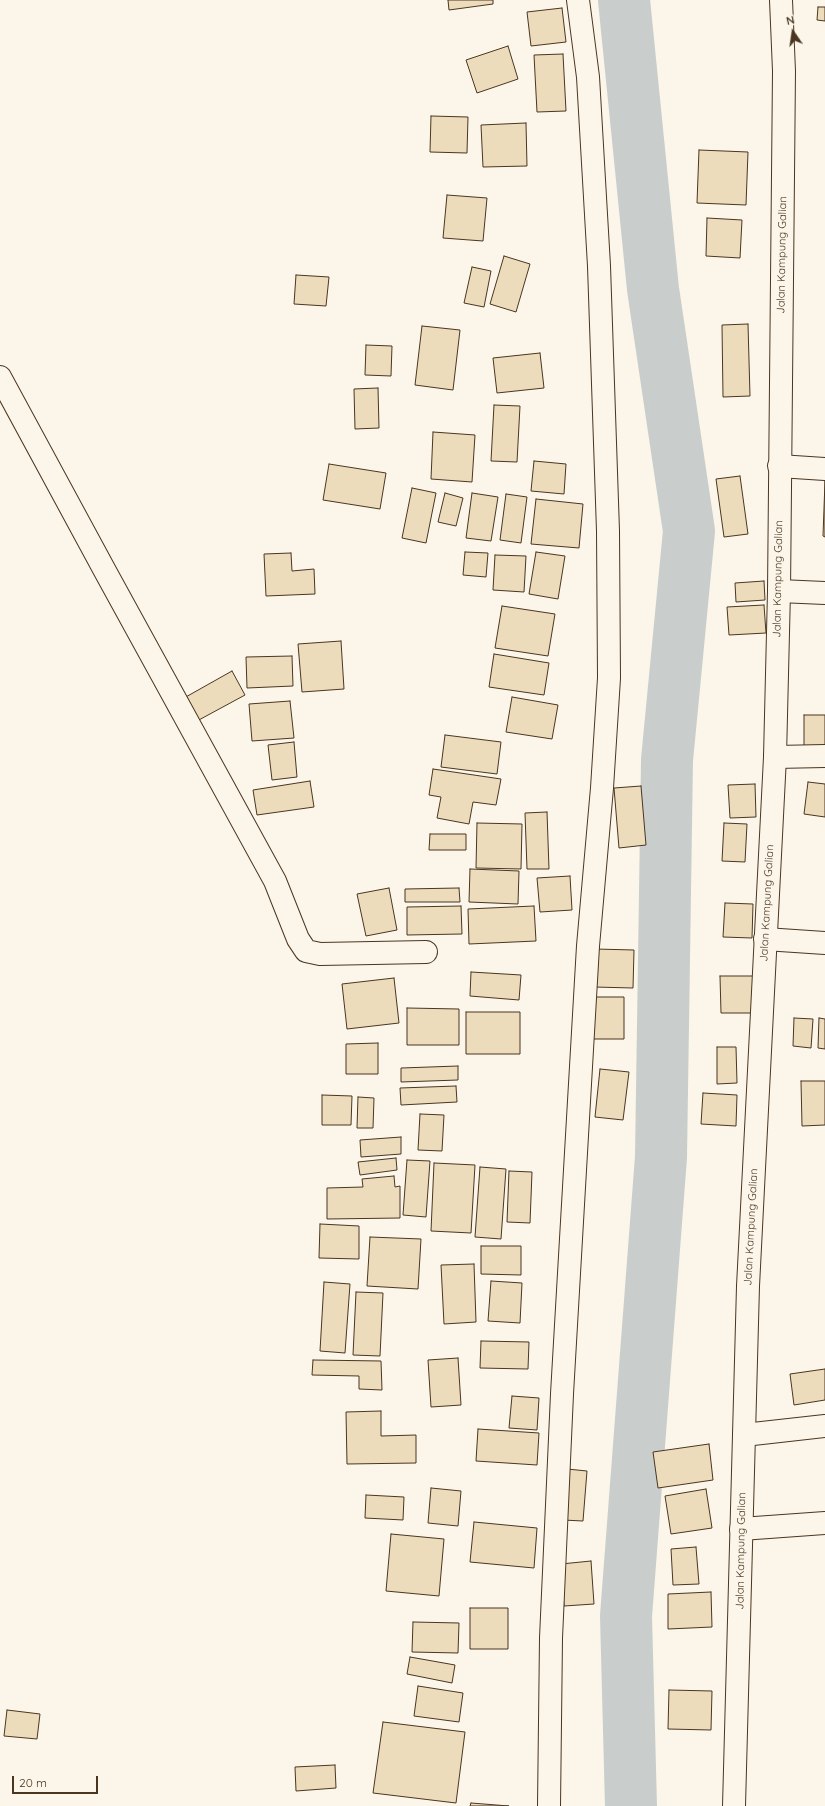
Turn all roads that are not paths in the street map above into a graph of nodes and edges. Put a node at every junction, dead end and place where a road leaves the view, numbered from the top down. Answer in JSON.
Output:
{"nodes":[{"id":1,"x":578,"y":0,"type":"edge"},
{"id":2,"x":781,"y":0,"type":"edge"},
{"id":3,"x":0,"y":376,"type":"edge"},
{"id":4,"x":780,"y":466,"type":"junction"},
{"id":5,"x":825,"y":469,"type":"edge"},
{"id":6,"x":779,"y":591,"type":"junction"},
{"id":7,"x":825,"y":593,"type":"edge"},
{"id":8,"x":825,"y":756,"type":"edge"},
{"id":9,"x":775,"y":757,"type":"junction"},
{"id":10,"x":765,"y":939,"type":"junction"},
{"id":11,"x":825,"y":943,"type":"edge"},
{"id":12,"x":426,"y":952,"type":"dead end"},
{"id":13,"x":825,"y":1426,"type":"edge"},
{"id":14,"x":744,"y":1435,"type":"junction"},
{"id":15,"x":825,"y":1523,"type":"edge"},
{"id":16,"x":741,"y":1529,"type":"junction"},
{"id":17,"x":549,"y":1806,"type":"edge"},
{"id":18,"x":734,"y":1806,"type":"edge"}],
"edges":[{"from":1,"to":17,"type":"street"},
{"from":2,"to":4,"type":"street","name":"Jalan Kampung Galian"},
{"from":3,"to":12,"type":"street"},
{"from":4,"to":5,"type":"street"},
{"from":4,"to":6,"type":"street","name":"Jalan Kampung Galian"},
{"from":6,"to":7,"type":"street"},
{"from":6,"to":9,"type":"street","name":"Jalan Kampung Galian"},
{"from":8,"to":9,"type":"street"},
{"from":9,"to":10,"type":"street","name":"Jalan Kampung Galian"},
{"from":10,"to":11,"type":"street"},
{"from":10,"to":14,"type":"street","name":"Jalan Kampung Galian"},
{"from":13,"to":14,"type":"street"},
{"from":14,"to":16,"type":"street","name":"Jalan Kampung Galian"},
{"from":15,"to":16,"type":"street"},
{"from":16,"to":18,"type":"street","name":"Jalan Kampung Galian"}]}
